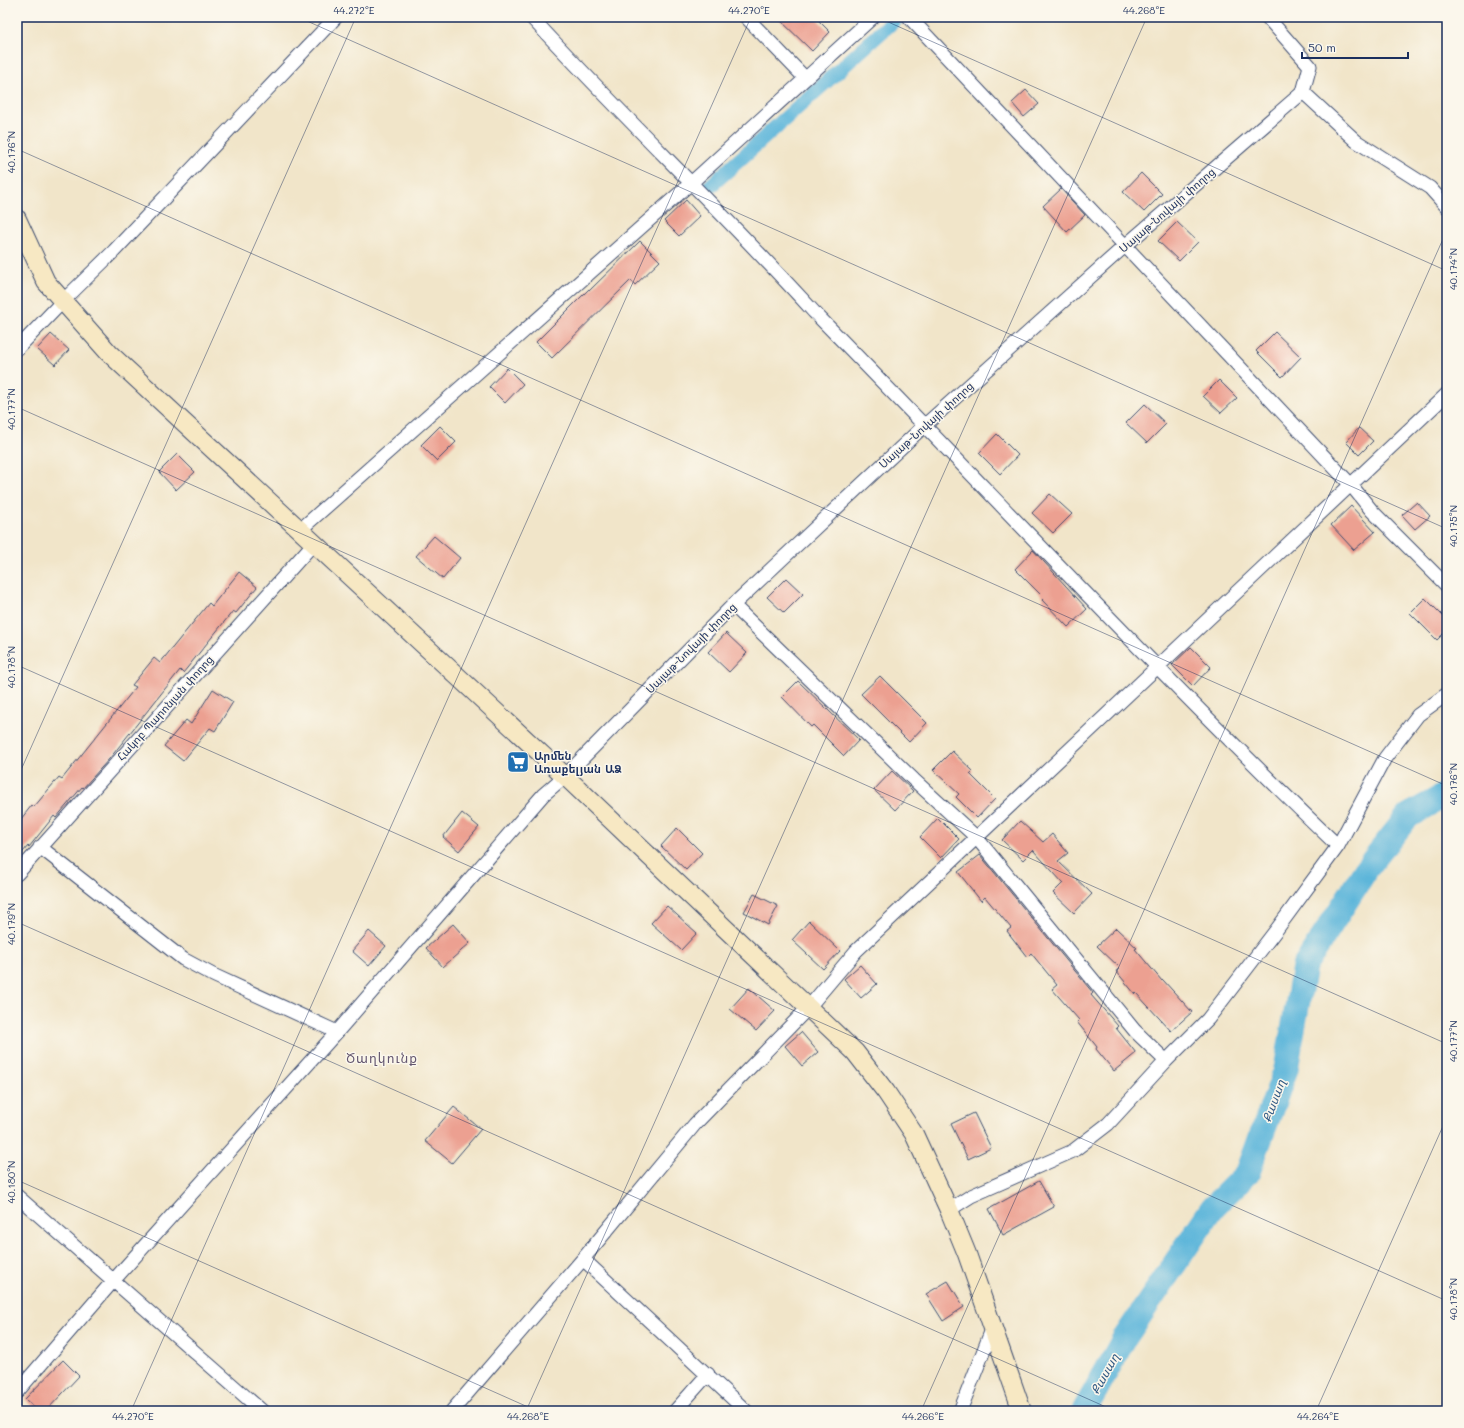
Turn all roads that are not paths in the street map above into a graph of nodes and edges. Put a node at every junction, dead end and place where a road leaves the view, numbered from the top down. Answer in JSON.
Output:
{"nodes":[{"id":1,"x":336,"y":17,"type":"edge"},
{"id":2,"x":531,"y":17,"type":"edge"},
{"id":3,"x":746,"y":17,"type":"edge"},
{"id":4,"x":872,"y":17,"type":"edge"},
{"id":5,"x":909,"y":17,"type":"edge"},
{"id":6,"x":1266,"y":17,"type":"edge"},
{"id":7,"x":805,"y":78,"type":"junction"},
{"id":8,"x":1303,"y":92,"type":"junction"},
{"id":9,"x":691,"y":183,"type":"junction"},
{"id":10,"x":1447,"y":207,"type":"edge"},
{"id":11,"x":17,"y":219,"type":"edge"},
{"id":12,"x":1126,"y":245,"type":"junction"},
{"id":13,"x":63,"y":301,"type":"junction"},
{"id":14,"x":17,"y":349,"type":"edge"},
{"id":15,"x":1447,"y":394,"type":"edge"},
{"id":16,"x":925,"y":425,"type":"junction"},
{"id":17,"x":1351,"y":485,"type":"junction"},
{"id":18,"x":300,"y":530,"type":"junction"},
{"id":19,"x":314,"y":543,"type":"junction"},
{"id":20,"x":1447,"y":586,"type":"edge"},
{"id":21,"x":732,"y":605,"type":"junction"},
{"id":22,"x":1158,"y":667,"type":"junction"},
{"id":23,"x":1447,"y":694,"type":"edge"},
{"id":24,"x":565,"y":776,"type":"junction"},
{"id":25,"x":976,"y":837,"type":"junction"},
{"id":26,"x":1338,"y":846,"type":"junction"},
{"id":27,"x":40,"y":847,"type":"junction"},
{"id":28,"x":17,"y":874,"type":"edge"},
{"id":29,"x":808,"y":1008,"type":"junction"},
{"id":30,"x":337,"y":1032,"type":"junction"},
{"id":31,"x":1166,"y":1061,"type":"junction"},
{"id":32,"x":17,"y":1196,"type":"edge"},
{"id":33,"x":949,"y":1210,"type":"junction"},
{"id":34,"x":583,"y":1259,"type":"junction"},
{"id":35,"x":113,"y":1281,"type":"junction"},
{"id":36,"x":993,"y":1327,"type":"junction"},
{"id":37,"x":708,"y":1374,"type":"junction"},
{"id":38,"x":17,"y":1392,"type":"edge"},
{"id":39,"x":262,"y":1411,"type":"edge"},
{"id":40,"x":452,"y":1411,"type":"edge"},
{"id":41,"x":675,"y":1411,"type":"edge"},
{"id":42,"x":746,"y":1411,"type":"edge"},
{"id":43,"x":960,"y":1411,"type":"edge"},
{"id":44,"x":1022,"y":1411,"type":"edge"}],
"edges":[{"from":1,"to":13,"type":"street"},
{"from":2,"to":9,"type":"street"},
{"from":3,"to":7,"type":"street"},
{"from":4,"to":7,"type":"street"},
{"from":5,"to":12,"type":"street"},
{"from":6,"to":8,"type":"street"},
{"from":7,"to":9,"type":"street"},
{"from":8,"to":10,"type":"street"},
{"from":8,"to":12,"type":"street","name":"Սայաթ-Նովայի փողոց"},
{"from":9,"to":16,"type":"street"},
{"from":9,"to":18,"type":"street"},
{"from":11,"to":13,"type":"main road"},
{"from":12,"to":16,"type":"street","name":"Սայաթ-Նովայի փողոց"},
{"from":12,"to":17,"type":"street"},
{"from":13,"to":14,"type":"street"},
{"from":13,"to":18,"type":"main road"},
{"from":15,"to":17,"type":"street"},
{"from":16,"to":21,"type":"street","name":"Սայաթ-Նովայի փողոց"},
{"from":16,"to":22,"type":"street"},
{"from":17,"to":20,"type":"street"},
{"from":17,"to":22,"type":"street"},
{"from":18,"to":19,"type":"main road"},
{"from":19,"to":24,"type":"main road"},
{"from":19,"to":27,"type":"street","name":"Հակոբ Պարոնյան փողոց"},
{"from":21,"to":24,"type":"street","name":"Սայաթ-Նովայի փողոց"},
{"from":21,"to":25,"type":"street"},
{"from":22,"to":25,"type":"street"},
{"from":22,"to":26,"type":"street"},
{"from":23,"to":26,"type":"street"},
{"from":24,"to":29,"type":"main road"},
{"from":24,"to":30,"type":"street","name":"Սայաթ-Նովայի փողոց"},
{"from":25,"to":29,"type":"street"},
{"from":25,"to":31,"type":"street"},
{"from":26,"to":31,"type":"street"},
{"from":27,"to":28,"type":"street","name":"Հակոբ Պարոնյան փողոց"},
{"from":27,"to":30,"type":"street"},
{"from":29,"to":33,"type":"main road"},
{"from":29,"to":34,"type":"street"},
{"from":30,"to":35,"type":"street","name":"Սայաթ-Նովայի փողոց"},
{"from":31,"to":33,"type":"street"},
{"from":32,"to":35,"type":"street"},
{"from":33,"to":36,"type":"main road"},
{"from":34,"to":37,"type":"street"},
{"from":34,"to":40,"type":"street"},
{"from":35,"to":38,"type":"street","name":"Սայաթ-Նովայի փողոց"},
{"from":35,"to":39,"type":"street"},
{"from":36,"to":43,"type":"street"},
{"from":36,"to":44,"type":"main road"},
{"from":37,"to":41,"type":"street"},
{"from":37,"to":42,"type":"street"}]}
